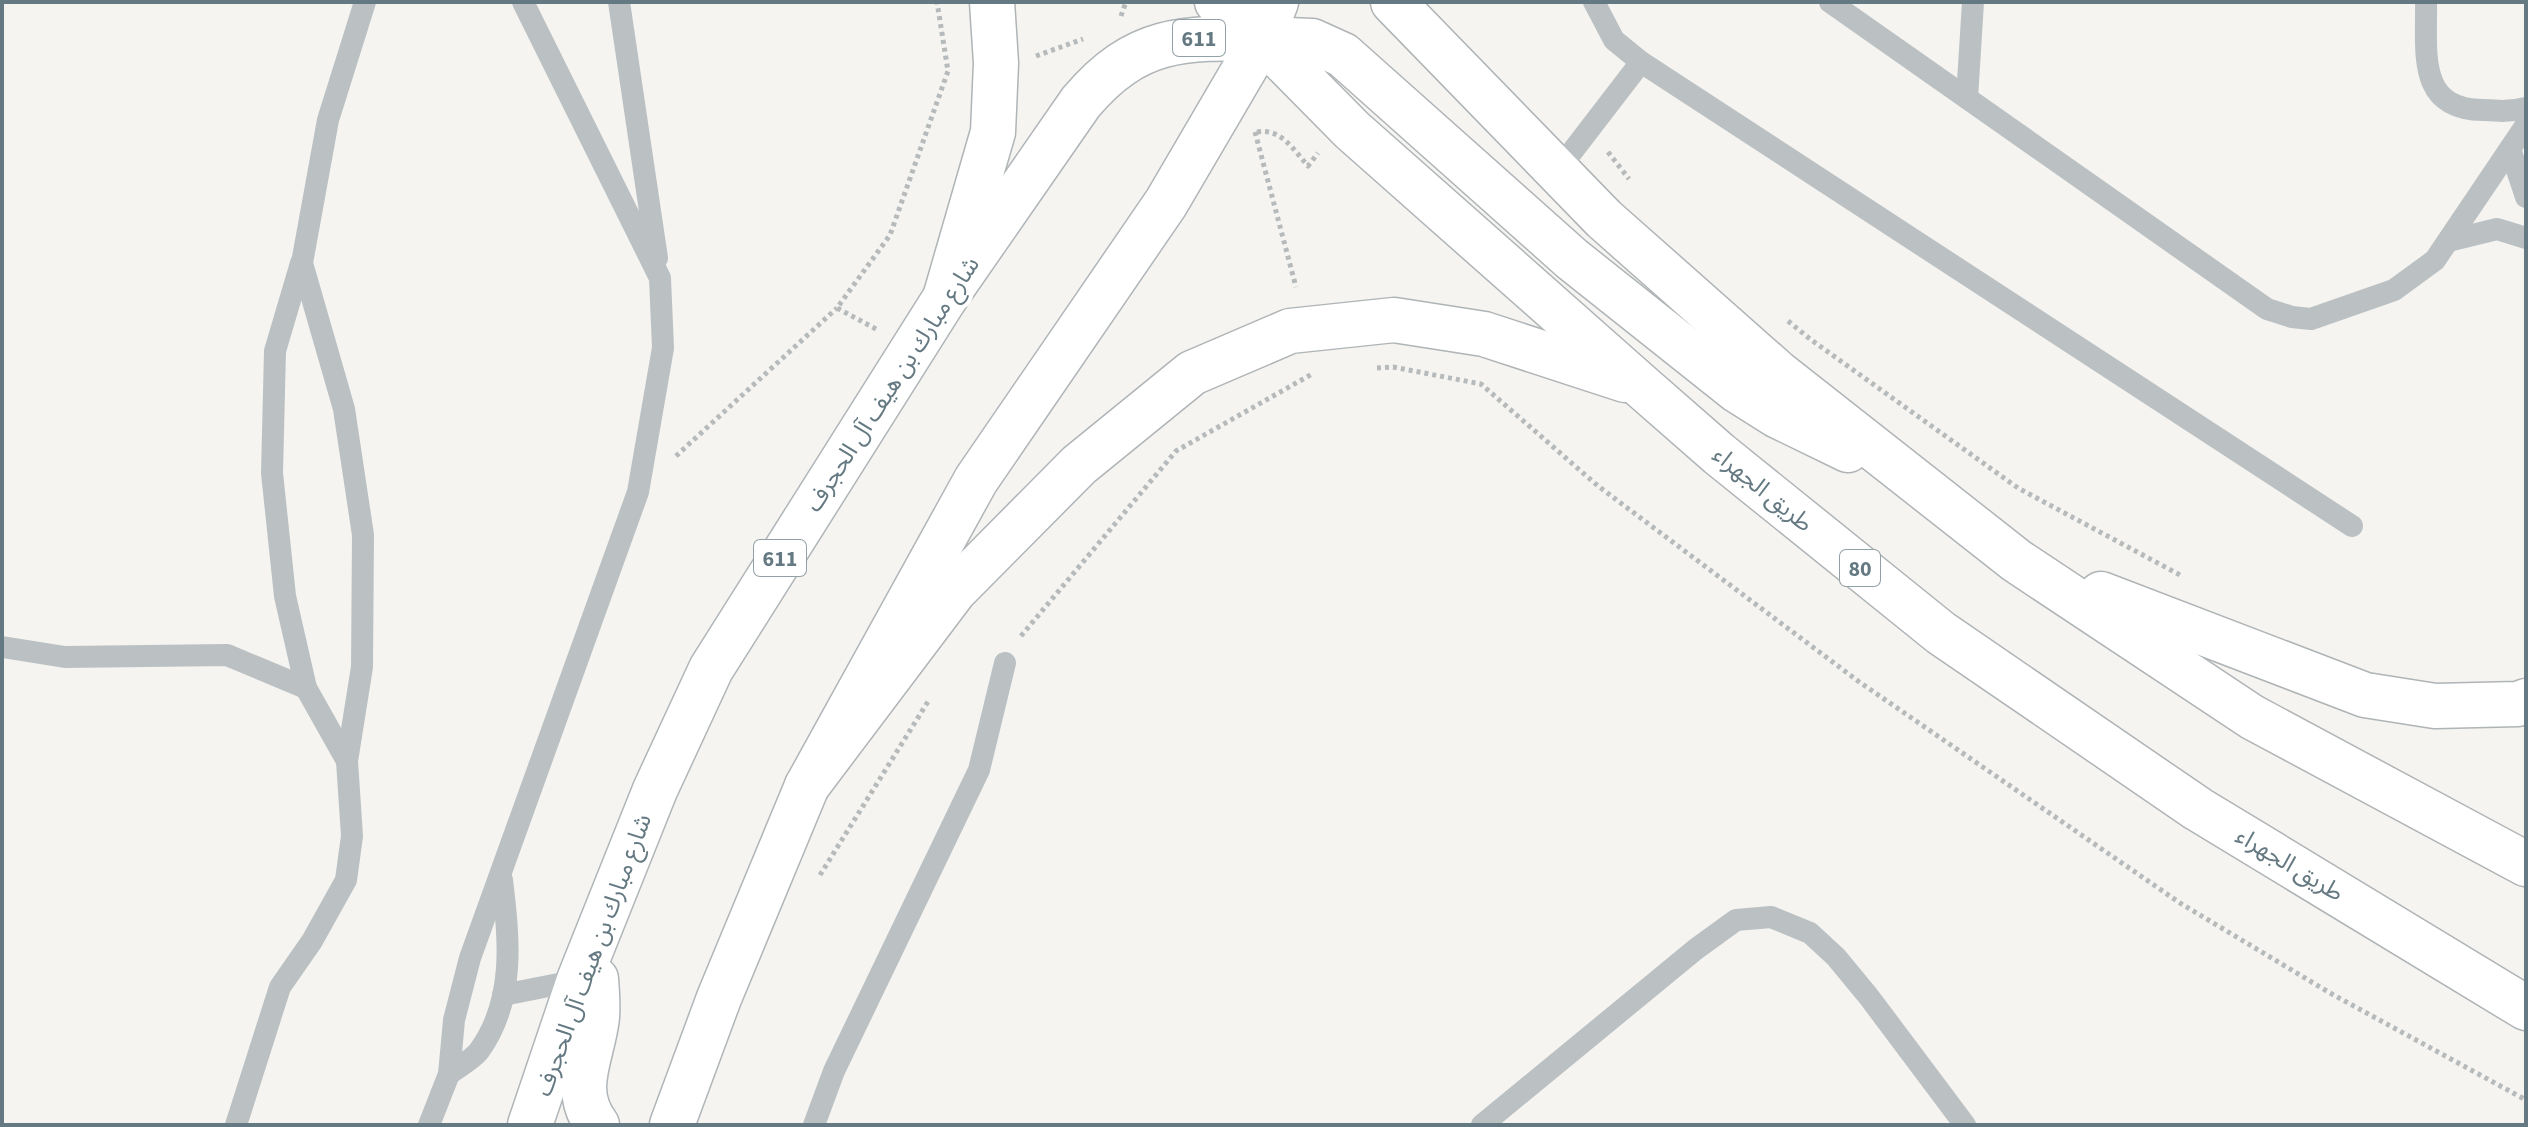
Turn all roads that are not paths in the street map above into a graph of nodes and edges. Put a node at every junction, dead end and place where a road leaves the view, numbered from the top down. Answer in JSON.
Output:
{"nodes":[{"id":1,"x":365,"y":2,"type":"edge"},
{"id":2,"x":523,"y":2,"type":"edge"},
{"id":3,"x":619,"y":2,"type":"edge"},
{"id":4,"x":992,"y":2,"type":"edge"},
{"id":5,"x":1217,"y":2,"type":"edge"},
{"id":6,"x":1393,"y":2,"type":"edge"},
{"id":7,"x":1594,"y":2,"type":"edge"},
{"id":8,"x":1830,"y":2,"type":"edge"},
{"id":9,"x":1973,"y":2,"type":"edge"},
{"id":10,"x":2426,"y":2,"type":"edge"},
{"id":11,"x":1269,"y":21,"type":"edge"},
{"id":12,"x":1343,"y":55,"type":"junction"},
{"id":13,"x":1641,"y":62,"type":"junction"},
{"id":14,"x":1312,"y":90,"type":"junction"},
{"id":15,"x":1967,"y":98,"type":"junction"},
{"id":16,"x":2526,"y":108,"type":"edge"},
{"id":17,"x":2526,"y":125,"type":"edge"},
{"id":18,"x":2510,"y":149,"type":"junction"},
{"id":19,"x":1558,"y":170,"type":"junction"},
{"id":20,"x":2526,"y":197,"type":"edge"},
{"id":21,"x":2526,"y":238,"type":"edge"},
{"id":22,"x":2448,"y":241,"type":"junction"},
{"id":23,"x":302,"y":263,"type":"junction"},
{"id":24,"x":660,"y":278,"type":"junction"},
{"id":25,"x":945,"y":298,"type":"junction"},
{"id":26,"x":1639,"y":384,"type":"junction"},
{"id":27,"x":1899,"y":468,"type":"junction"},
{"id":28,"x":2352,"y":526,"type":"dead end"},
{"id":29,"x":2017,"y":561,"type":"junction"},
{"id":30,"x":2,"y":647,"type":"edge"},
{"id":31,"x":1005,"y":663,"type":"road end"},
{"id":32,"x":306,"y":688,"type":"junction"},
{"id":33,"x":2526,"y":701,"type":"edge"},
{"id":34,"x":347,"y":761,"type":"junction"},
{"id":35,"x":807,"y":786,"type":"junction"},
{"id":36,"x":2526,"y":864,"type":"edge"},
{"id":37,"x":502,"y":875,"type":"junction"},
{"id":38,"x":585,"y":966,"type":"junction"},
{"id":39,"x":503,"y":995,"type":"junction"},
{"id":40,"x":2526,"y":1008,"type":"edge"},
{"id":41,"x":449,"y":1074,"type":"junction"},
{"id":42,"x":682,"y":1122,"type":"edge"},
{"id":43,"x":236,"y":1125,"type":"edge"},
{"id":44,"x":429,"y":1125,"type":"edge"},
{"id":45,"x":530,"y":1125,"type":"edge"},
{"id":46,"x":597,"y":1125,"type":"edge"},
{"id":47,"x":814,"y":1125,"type":"edge"},
{"id":48,"x":1482,"y":1125,"type":"edge"},
{"id":49,"x":1965,"y":1125,"type":"edge"}],
"edges":[{"from":1,"to":23,"type":"lane"},
{"from":2,"to":24,"type":"lane"},
{"from":3,"to":24,"type":"lane"},
{"from":4,"to":25,"type":"main road"},
{"from":5,"to":11,"type":"main road","name":"طريق الجهراء","number":"80"},
{"from":6,"to":19,"type":"main road"},
{"from":7,"to":13,"type":"lane"},
{"from":8,"to":15,"type":"lane"},
{"from":9,"to":15,"type":"lane"},
{"from":10,"to":16,"type":"lane"},
{"from":11,"to":12,"type":"main road","name":"شارع مبارك بن هيف آل الحجرف"},
{"from":11,"to":14,"type":"main road","name":"طريق الجهراء","number":"80"},
{"from":11,"to":25,"type":"main road","name":"شارع مبارك بن هيف آل الحجرف","number":"611"},
{"from":11,"to":35,"type":"main road","number":"611"},
{"from":12,"to":14,"type":"main road"},
{"from":12,"to":27,"type":"main road"},
{"from":13,"to":19,"type":"lane"},
{"from":13,"to":28,"type":"lane"},
{"from":14,"to":26,"type":"main road","name":"طريق الجهراء","number":"80"},
{"from":15,"to":22,"type":"lane"},
{"from":17,"to":18,"type":"lane"},
{"from":18,"to":20,"type":"lane"},
{"from":18,"to":22,"type":"lane"},
{"from":19,"to":27,"type":"main road"},
{"from":21,"to":22,"type":"lane"},
{"from":23,"to":32,"type":"lane"},
{"from":23,"to":34,"type":"lane"},
{"from":24,"to":37,"type":"lane"},
{"from":25,"to":38,"type":"main road","name":"شارع مبارك بن هيف آل الحجرف","number":"611"},
{"from":26,"to":35,"type":"main road"},
{"from":26,"to":40,"type":"main road","name":"طريق الجهراء","number":"80"},
{"from":27,"to":29,"type":"main road"},
{"from":29,"to":33,"type":"main road"},
{"from":29,"to":36,"type":"main road"},
{"from":30,"to":32,"type":"lane"},
{"from":31,"to":47,"type":"lane"},
{"from":32,"to":34,"type":"lane"},
{"from":34,"to":43,"type":"lane"},
{"from":35,"to":42,"type":"main road","number":"611"},
{"from":37,"to":39,"type":"lane"},
{"from":37,"to":41,"type":"lane"},
{"from":38,"to":39,"type":"lane"},
{"from":38,"to":45,"type":"main road","name":"شارع مبارك بن هيف آل الحجرف","number":"611"},
{"from":38,"to":46,"type":"main road"},
{"from":39,"to":41,"type":"lane"},
{"from":41,"to":44,"type":"lane"},
{"from":48,"to":49,"type":"lane"}]}
